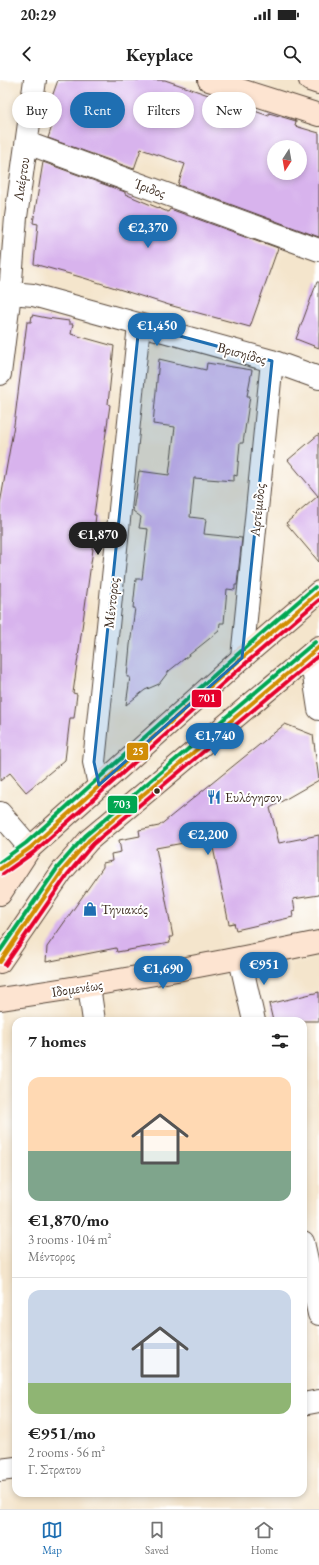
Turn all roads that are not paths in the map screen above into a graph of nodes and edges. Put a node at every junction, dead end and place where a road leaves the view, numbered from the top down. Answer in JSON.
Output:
{"nodes":[{"id":1,"x":35,"y":80,"type":"edge"},
{"id":2,"x":208,"y":80,"type":"edge"},
{"id":3,"x":310,"y":80,"type":"edge"},
{"id":4,"x":319,"y":83,"type":"edge"},
{"id":5,"x":319,"y":115,"type":"edge"},
{"id":6,"x":27,"y":143,"type":"junction"},
{"id":7,"x":8,"y":214,"type":"edge"},
{"id":8,"x":319,"y":250,"type":"edge"},
{"id":9,"x":5,"y":292,"type":"edge"},
{"id":10,"x":139,"y":325,"type":"junction"},
{"id":11,"x":272,"y":361,"type":"junction"},
{"id":12,"x":0,"y":374,"type":"edge"},
{"id":13,"x":319,"y":378,"type":"edge"},
{"id":14,"x":319,"y":592,"type":"edge"},
{"id":15,"x":316,"y":650,"type":"edge"},
{"id":16,"x":242,"y":658,"type":"junction"},
{"id":17,"x":319,"y":708,"type":"edge"},
{"id":18,"x":99,"y":785,"type":"junction"},
{"id":19,"x":0,"y":813,"type":"edge"},
{"id":20,"x":30,"y":848,"type":"junction"},
{"id":21,"x":0,"y":869,"type":"edge"},
{"id":22,"x":0,"y":894,"type":"edge"},
{"id":23,"x":319,"y":942,"type":"edge"},
{"id":24,"x":240,"y":959,"type":"junction"},
{"id":25,"x":0,"y":962,"type":"edge"},
{"id":26,"x":89,"y":986,"type":"junction"},
{"id":27,"x":0,"y":999,"type":"edge"},
{"id":28,"x":93,"y":1017,"type":"edge"},
{"id":29,"x":253,"y":1017,"type":"edge"},
{"id":30,"x":307,"y":1260,"type":"edge"},
{"id":31,"x":319,"y":1314,"type":"edge"},
{"id":32,"x":319,"y":1401,"type":"edge"},
{"id":33,"x":307,"y":1403,"type":"edge"},
{"id":34,"x":12,"y":1468,"type":"edge"},
{"id":35,"x":0,"y":1470,"type":"edge"}],
"edges":[{"from":1,"to":6,"type":"street","name":"Λαέρτου"},
{"from":2,"to":5,"type":"main road"},
{"from":3,"to":4,"type":"main road"},
{"from":6,"to":7,"type":"street","name":"Λαέρτου"},
{"from":6,"to":8,"type":"street","name":"Ίριδος"},
{"from":7,"to":9,"type":"street","name":"Λαέρτου"},
{"from":9,"to":10,"type":"street","name":"Βρισηίδος"},
{"from":9,"to":12,"type":"street","name":"Λαέρτου"},
{"from":10,"to":11,"type":"street","name":"Βρισηίδος"},
{"from":10,"to":18,"type":"street","name":"Μέντορος"},
{"from":11,"to":13,"type":"street","name":"Βρισηίδος"},
{"from":11,"to":16,"type":"street","name":"Αρτέμιδος"},
{"from":14,"to":16,"type":"main road"},
{"from":15,"to":17,"type":"street"},
{"from":15,"to":25,"type":"main road"},
{"from":16,"to":18,"type":"main road"},
{"from":18,"to":20,"type":"main road"},
{"from":19,"to":20,"type":"street"},
{"from":20,"to":21,"type":"main road"},
{"from":20,"to":22,"type":"main road"},
{"from":23,"to":24,"type":"main road","name":"Ιδομενέως"},
{"from":24,"to":26,"type":"main road","name":"Ιδομενέως"},
{"from":24,"to":29,"type":"street"},
{"from":26,"to":27,"type":"main road","name":"Ιδομενέως"},
{"from":26,"to":28,"type":"street"},
{"from":30,"to":31,"type":"street"},
{"from":32,"to":33,"type":"street"},
{"from":34,"to":35,"type":"street"}]}
